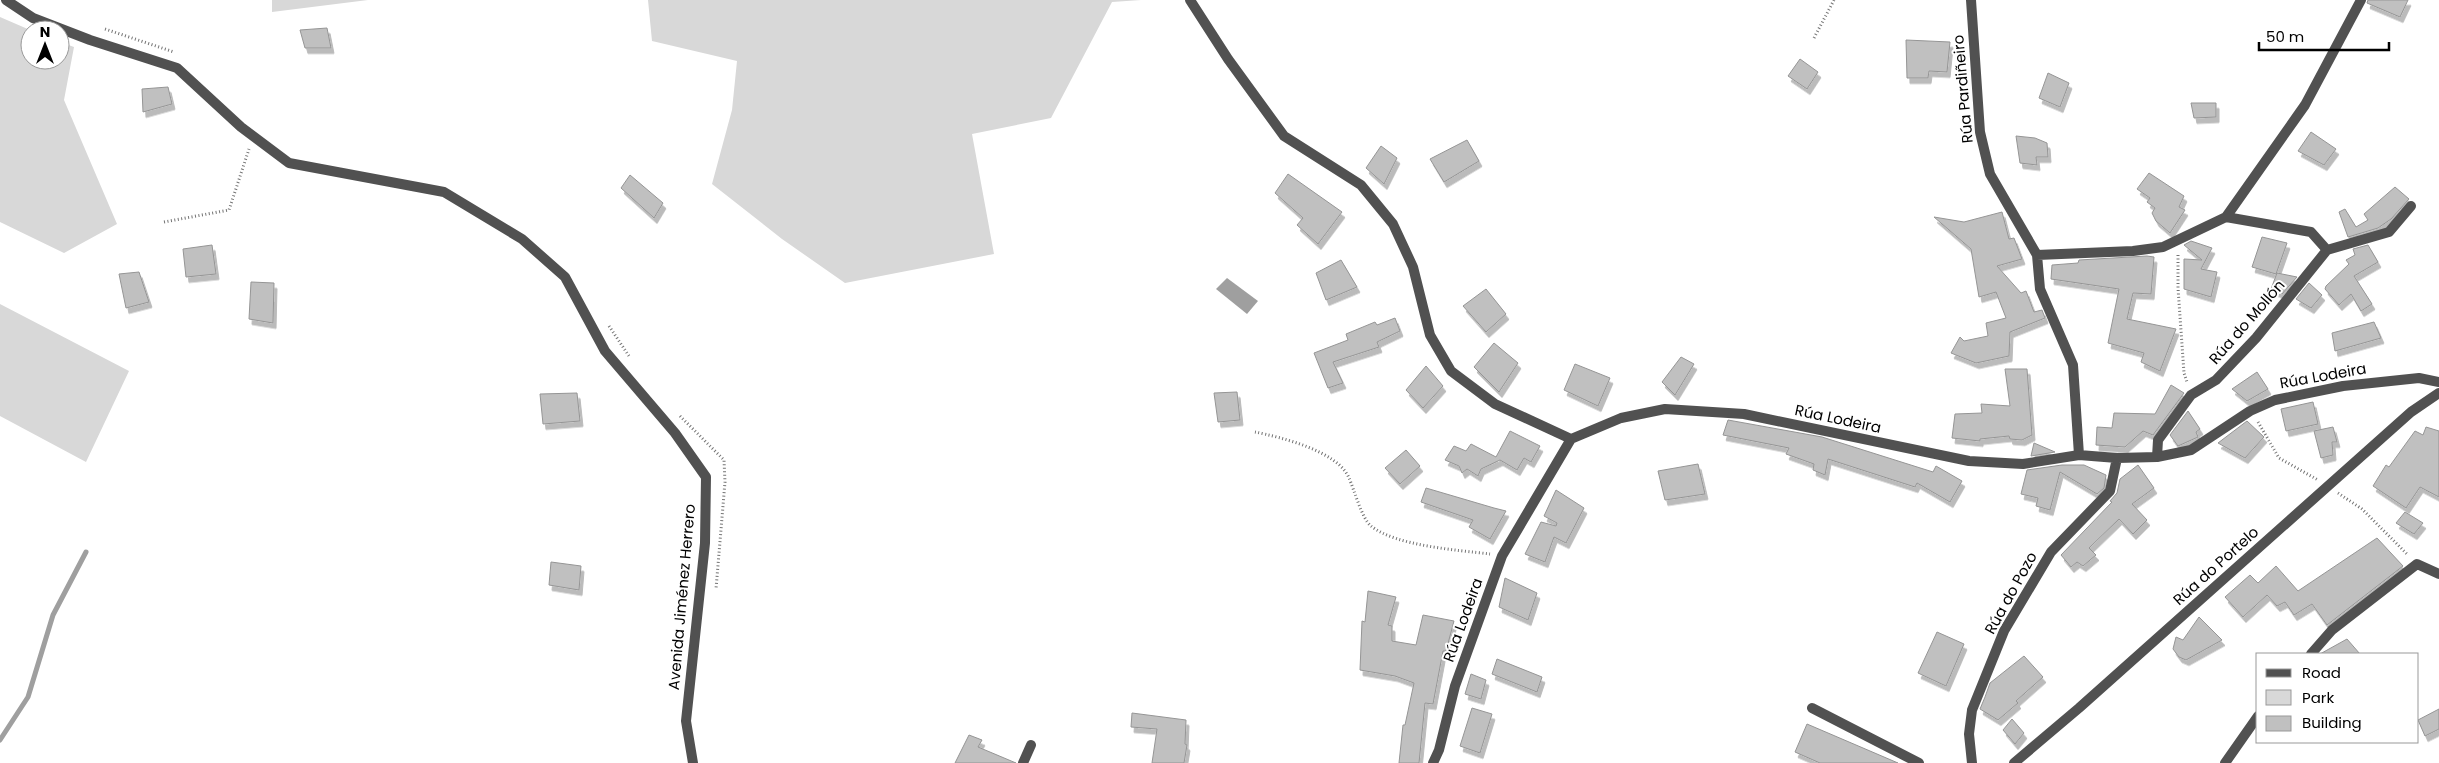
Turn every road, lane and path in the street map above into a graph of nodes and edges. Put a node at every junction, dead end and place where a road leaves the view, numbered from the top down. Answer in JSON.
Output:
{"nodes":[{"id":1,"x":6,"y":0,"type":"edge"},
{"id":2,"x":1190,"y":0,"type":"edge"},
{"id":3,"x":1834,"y":0,"type":"edge"},
{"id":4,"x":1971,"y":0,"type":"edge"},
{"id":5,"x":2361,"y":0,"type":"edge"},
{"id":6,"x":97,"y":26,"type":"dead end"},
{"id":7,"x":1814,"y":38,"type":"dead end"},
{"id":8,"x":179,"y":56,"type":"dead end"},
{"id":9,"x":253,"y":136,"type":"junction"},
{"id":10,"x":2411,"y":206,"type":"dead end"},
{"id":11,"x":2226,"y":217,"type":"junction"},
{"id":12,"x":164,"y":222,"type":"dead end"},
{"id":13,"x":2191,"y":235,"type":"junction"},
{"id":14,"x":2327,"y":250,"type":"junction"},
{"id":15,"x":2037,"y":255,"type":"junction"},
{"id":16,"x":607,"y":324,"type":"dead end"},
{"id":17,"x":630,"y":357,"type":"dead end"},
{"id":18,"x":2439,"y":382,"type":"edge"},
{"id":19,"x":2439,"y":393,"type":"edge"},
{"id":20,"x":2191,"y":396,"type":"junction"},
{"id":21,"x":2250,"y":411,"type":"junction"},
{"id":22,"x":678,"y":414,"type":"dead end"},
{"id":23,"x":1255,"y":432,"type":"dead end"},
{"id":24,"x":1571,"y":439,"type":"junction"},
{"id":25,"x":2079,"y":455,"type":"junction"},
{"id":26,"x":2157,"y":457,"type":"junction"},
{"id":27,"x":2117,"y":458,"type":"junction"},
{"id":28,"x":2328,"y":486,"type":"junction"},
{"id":29,"x":1502,"y":556,"type":"junction"},
{"id":30,"x":2417,"y":564,"type":"junction"},
{"id":31,"x":2439,"y":574,"type":"edge"},
{"id":32,"x":715,"y":595,"type":"dead end"},
{"id":33,"x":2312,"y":653,"type":"edge"},
{"id":34,"x":1812,"y":708,"type":"dead end"},
{"id":35,"x":2256,"y":719,"type":"edge"},
{"id":36,"x":1030,"y":745,"type":"dead end"},
{"id":37,"x":693,"y":763,"type":"edge"},
{"id":38,"x":1023,"y":763,"type":"edge"},
{"id":39,"x":1433,"y":763,"type":"edge"},
{"id":40,"x":1919,"y":763,"type":"edge"},
{"id":41,"x":1972,"y":763,"type":"edge"},
{"id":42,"x":2014,"y":763,"type":"edge"},
{"id":43,"x":2225,"y":763,"type":"edge"}],
"edges":[{"from":1,"to":9,"type":"street","name":"Avenida Jiménez Herrero"},
{"from":2,"to":24,"type":"street"},
{"from":3,"to":7,"type":"path"},
{"from":4,"to":15,"type":"street","name":"Rúa Pardiñeiro"},
{"from":5,"to":11,"type":"street"},
{"from":6,"to":8,"type":"path"},
{"from":9,"to":12,"type":"path"},
{"from":9,"to":37,"type":"street","name":"Avenida Jiménez Herrero"},
{"from":10,"to":14,"type":"street"},
{"from":11,"to":13,"type":"street"},
{"from":11,"to":14,"type":"street"},
{"from":13,"to":15,"type":"street"},
{"from":13,"to":20,"type":"path"},
{"from":14,"to":20,"type":"street","name":"Rúa do Mollón"},
{"from":15,"to":25,"type":"street","name":"Rúa Pardiñeiro"},
{"from":16,"to":17,"type":"path"},
{"from":18,"to":21,"type":"street","name":"Rúa Lodeira"},
{"from":19,"to":28,"type":"street","name":"Rúa do Portelo"},
{"from":20,"to":26,"type":"street","name":"Rúa do Mollón"},
{"from":21,"to":26,"type":"street","name":"Rúa Lodeira"},
{"from":21,"to":28,"type":"path"},
{"from":22,"to":32,"type":"path"},
{"from":23,"to":29,"type":"path"},
{"from":24,"to":25,"type":"street","name":"Rúa Lodeira"},
{"from":24,"to":29,"type":"street","name":"Rúa Lodeira"},
{"from":25,"to":27,"type":"street","name":"Rúa Lodeira"},
{"from":26,"to":27,"type":"street","name":"Rúa Lodeira"},
{"from":27,"to":41,"type":"street","name":"Rúa do Pozo"},
{"from":28,"to":30,"type":"path"},
{"from":28,"to":42,"type":"street","name":"Rúa do Portelo"},
{"from":29,"to":39,"type":"street","name":"Rúa Lodeira"},
{"from":30,"to":31,"type":"street"},
{"from":30,"to":33,"type":"street"},
{"from":34,"to":40,"type":"street"},
{"from":35,"to":43,"type":"street"},
{"from":36,"to":38,"type":"street"}]}
